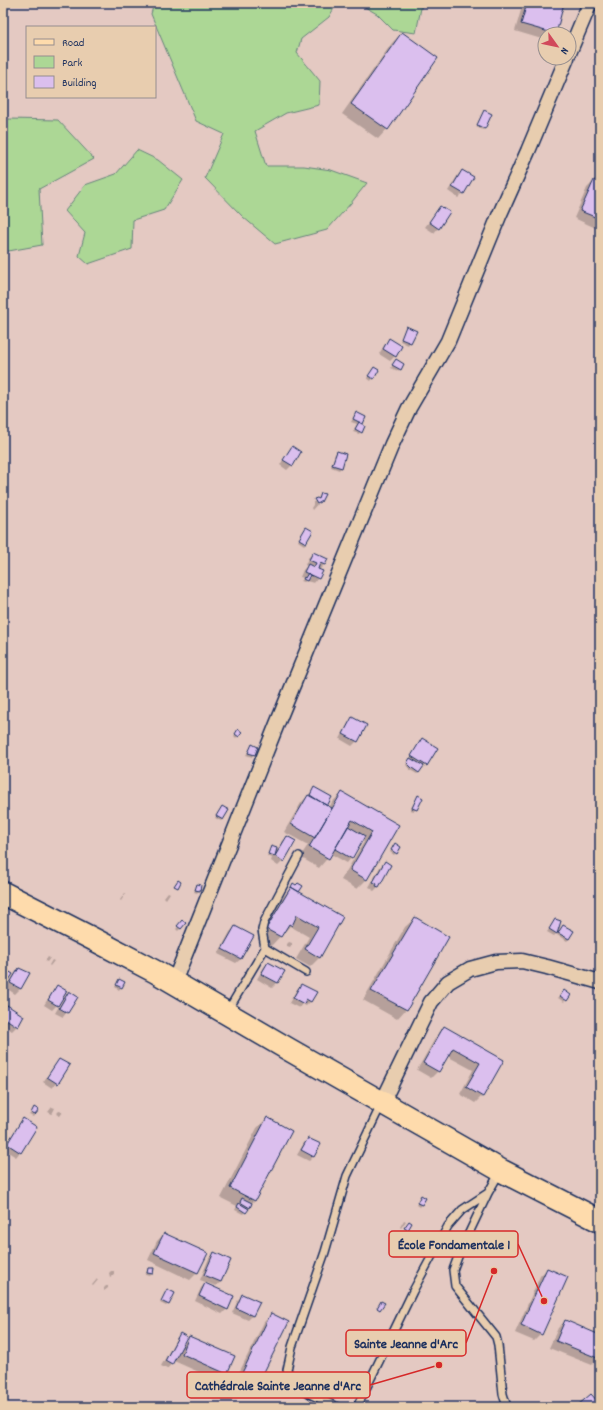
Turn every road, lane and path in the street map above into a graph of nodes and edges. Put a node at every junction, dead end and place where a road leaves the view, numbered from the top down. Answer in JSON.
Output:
{"nodes":[{"id":1,"x":590,"y":3,"type":"edge"},
{"id":2,"x":577,"y":34,"type":"edge"},
{"id":3,"x":564,"y":66,"type":"edge"},
{"id":4,"x":299,"y":856,"type":"dead end"},
{"id":5,"x":3,"y":893,"type":"edge"},
{"id":6,"x":265,"y":948,"type":"junction"},
{"id":7,"x":306,"y":972,"type":"dead end"},
{"id":8,"x":174,"y":982,"type":"junction"},
{"id":9,"x":600,"y":982,"type":"edge"},
{"id":10,"x":226,"y":1014,"type":"junction"},
{"id":11,"x":382,"y":1103,"type":"junction"},
{"id":12,"x":502,"y":1170,"type":"junction"},
{"id":13,"x":488,"y":1193,"type":"junction"},
{"id":14,"x":600,"y":1221,"type":"edge"},
{"id":15,"x":337,"y":1407,"type":"edge"},
{"id":16,"x":357,"y":1407,"type":"edge"},
{"id":17,"x":507,"y":1407,"type":"edge"}],
"edges":[{"from":1,"to":2,"type":"street"},
{"from":3,"to":8,"type":"street"},
{"from":4,"to":6,"type":"lane"},
{"from":5,"to":8,"type":"main road"},
{"from":6,"to":7,"type":"lane"},
{"from":6,"to":10,"type":"lane"},
{"from":8,"to":10,"type":"main road"},
{"from":9,"to":11,"type":"street"},
{"from":10,"to":11,"type":"main road"},
{"from":11,"to":12,"type":"main road"},
{"from":11,"to":15,"type":"lane"},
{"from":12,"to":13,"type":"lane"},
{"from":12,"to":14,"type":"main road"},
{"from":13,"to":16,"type":"lane"},
{"from":13,"to":17,"type":"lane"}]}
